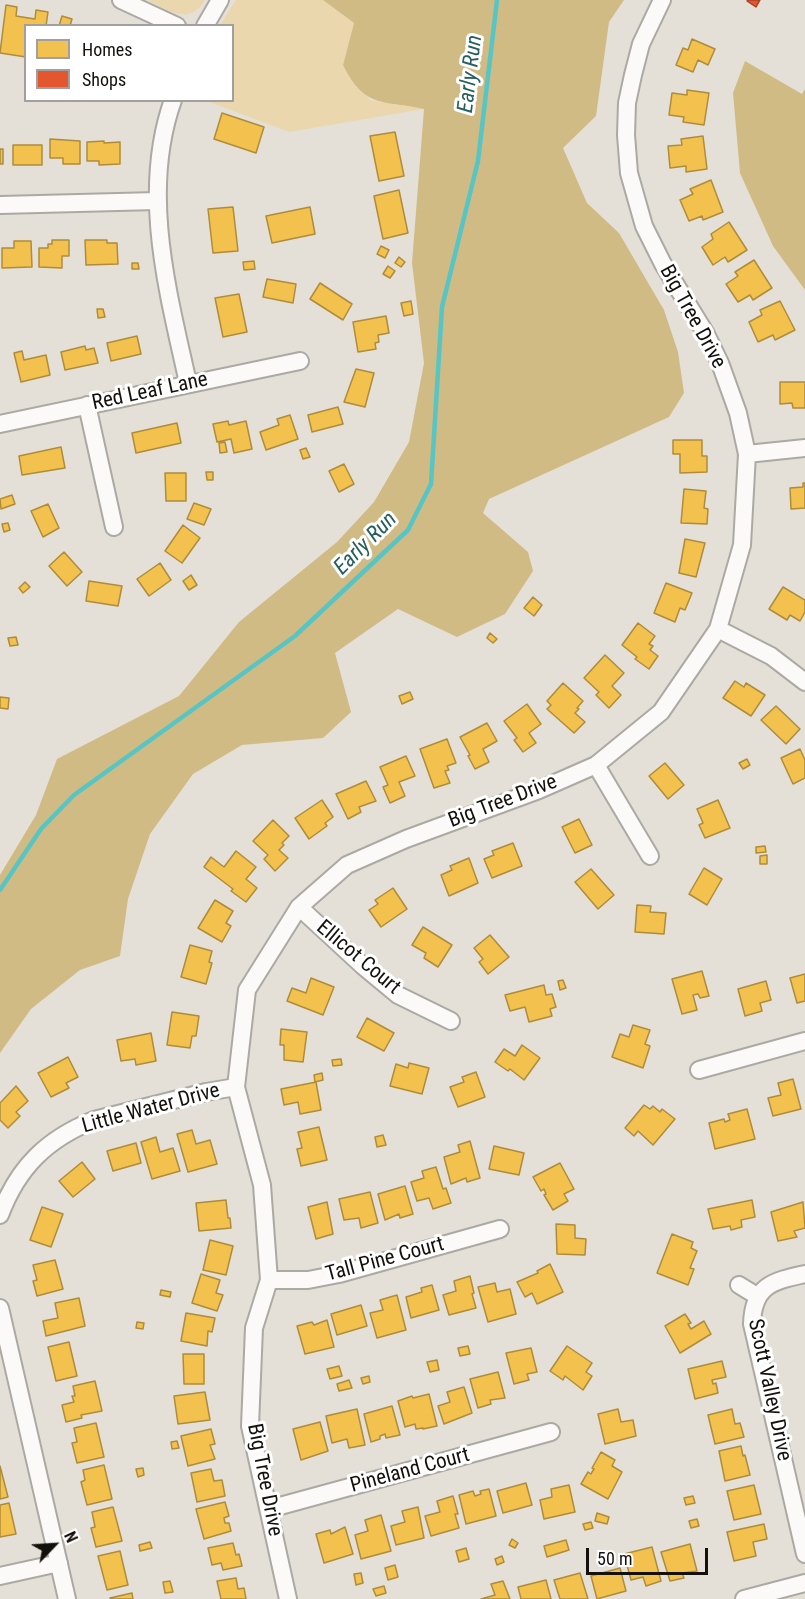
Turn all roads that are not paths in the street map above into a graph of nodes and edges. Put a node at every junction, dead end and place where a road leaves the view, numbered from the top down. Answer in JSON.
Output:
{"nodes":[{"id":1,"x":121,"y":0,"type":"edge"},
{"id":2,"x":220,"y":0,"type":"edge"},
{"id":3,"x":662,"y":0,"type":"edge"},
{"id":4,"x":173,"y":24,"type":"edge"},
{"id":5,"x":205,"y":24,"type":"edge"},
{"id":6,"x":172,"y":102,"type":"edge"},
{"id":7,"x":157,"y":201,"type":"junction"},
{"id":8,"x":0,"y":205,"type":"edge"},
{"id":9,"x":300,"y":361,"type":"dead end"},
{"id":10,"x":188,"y":383,"type":"junction"},
{"id":11,"x":87,"y":405,"type":"junction"},
{"id":12,"x":0,"y":424,"type":"edge"},
{"id":13,"x":805,"y":448,"type":"edge"},
{"id":14,"x":747,"y":454,"type":"junction"},
{"id":15,"x":114,"y":527,"type":"dead end"},
{"id":16,"x":718,"y":629,"type":"junction"},
{"id":17,"x":805,"y":682,"type":"edge"},
{"id":18,"x":596,"y":765,"type":"junction"},
{"id":19,"x":650,"y":856,"type":"dead end"},
{"id":20,"x":299,"y":907,"type":"junction"},
{"id":21,"x":451,"y":1021,"type":"dead end"},
{"id":22,"x":805,"y":1041,"type":"edge"},
{"id":23,"x":699,"y":1070,"type":"dead end"},
{"id":24,"x":236,"y":1087,"type":"junction"},
{"id":25,"x":0,"y":1215,"type":"edge"},
{"id":26,"x":500,"y":1229,"type":"dead end"},
{"id":27,"x":805,"y":1274,"type":"edge"},
{"id":28,"x":269,"y":1280,"type":"junction"},
{"id":29,"x":738,"y":1285,"type":"dead end"},
{"id":30,"x":757,"y":1296,"type":"junction"},
{"id":31,"x":0,"y":1308,"type":"edge"},
{"id":32,"x":550,"y":1432,"type":"dead end"},
{"id":33,"x":799,"y":1496,"type":"edge"},
{"id":34,"x":269,"y":1509,"type":"junction"},
{"id":35,"x":805,"y":1554,"type":"edge"},
{"id":36,"x":59,"y":1563,"type":"junction"},
{"id":37,"x":0,"y":1576,"type":"edge"},
{"id":38,"x":805,"y":1583,"type":"edge"},
{"id":39,"x":67,"y":1599,"type":"edge"},
{"id":40,"x":288,"y":1599,"type":"edge"},
{"id":41,"x":744,"y":1599,"type":"edge"}],
"edges":[{"from":1,"to":4,"type":"street"},
{"from":2,"to":5,"type":"street"},
{"from":3,"to":14,"type":"street","name":"Big Tree Drive"},
{"from":6,"to":7,"type":"street"},
{"from":7,"to":8,"type":"street"},
{"from":7,"to":10,"type":"street"},
{"from":9,"to":10,"type":"street","name":"Red Leaf Lane"},
{"from":10,"to":11,"type":"street","name":"Red Leaf Lane"},
{"from":11,"to":12,"type":"street","name":"Red Leaf Lane"},
{"from":11,"to":15,"type":"street"},
{"from":13,"to":14,"type":"street"},
{"from":14,"to":16,"type":"street","name":"Big Tree Drive"},
{"from":16,"to":17,"type":"street"},
{"from":16,"to":18,"type":"street","name":"Big Tree Drive"},
{"from":18,"to":19,"type":"street"},
{"from":18,"to":20,"type":"street","name":"Big Tree Drive"},
{"from":20,"to":21,"type":"street","name":"Ellicot Court"},
{"from":20,"to":24,"type":"street","name":"Big Tree Drive"},
{"from":22,"to":23,"type":"street"},
{"from":24,"to":25,"type":"street","name":"Little Water Drive"},
{"from":24,"to":28,"type":"street","name":"Big Tree Drive"},
{"from":26,"to":28,"type":"street","name":"Tall Pine Court"},
{"from":27,"to":30,"type":"street"},
{"from":28,"to":34,"type":"street","name":"Big Tree Drive"},
{"from":29,"to":30,"type":"street"},
{"from":30,"to":33,"type":"street","name":"Scott Valley Drive"},
{"from":31,"to":36,"type":"street"},
{"from":32,"to":34,"type":"street","name":"Pineland Court"},
{"from":33,"to":35,"type":"street","name":"Scott Valley Drive"},
{"from":34,"to":40,"type":"street","name":"Big Tree Drive"},
{"from":36,"to":37,"type":"street"},
{"from":36,"to":39,"type":"street"},
{"from":38,"to":41,"type":"street"}]}
